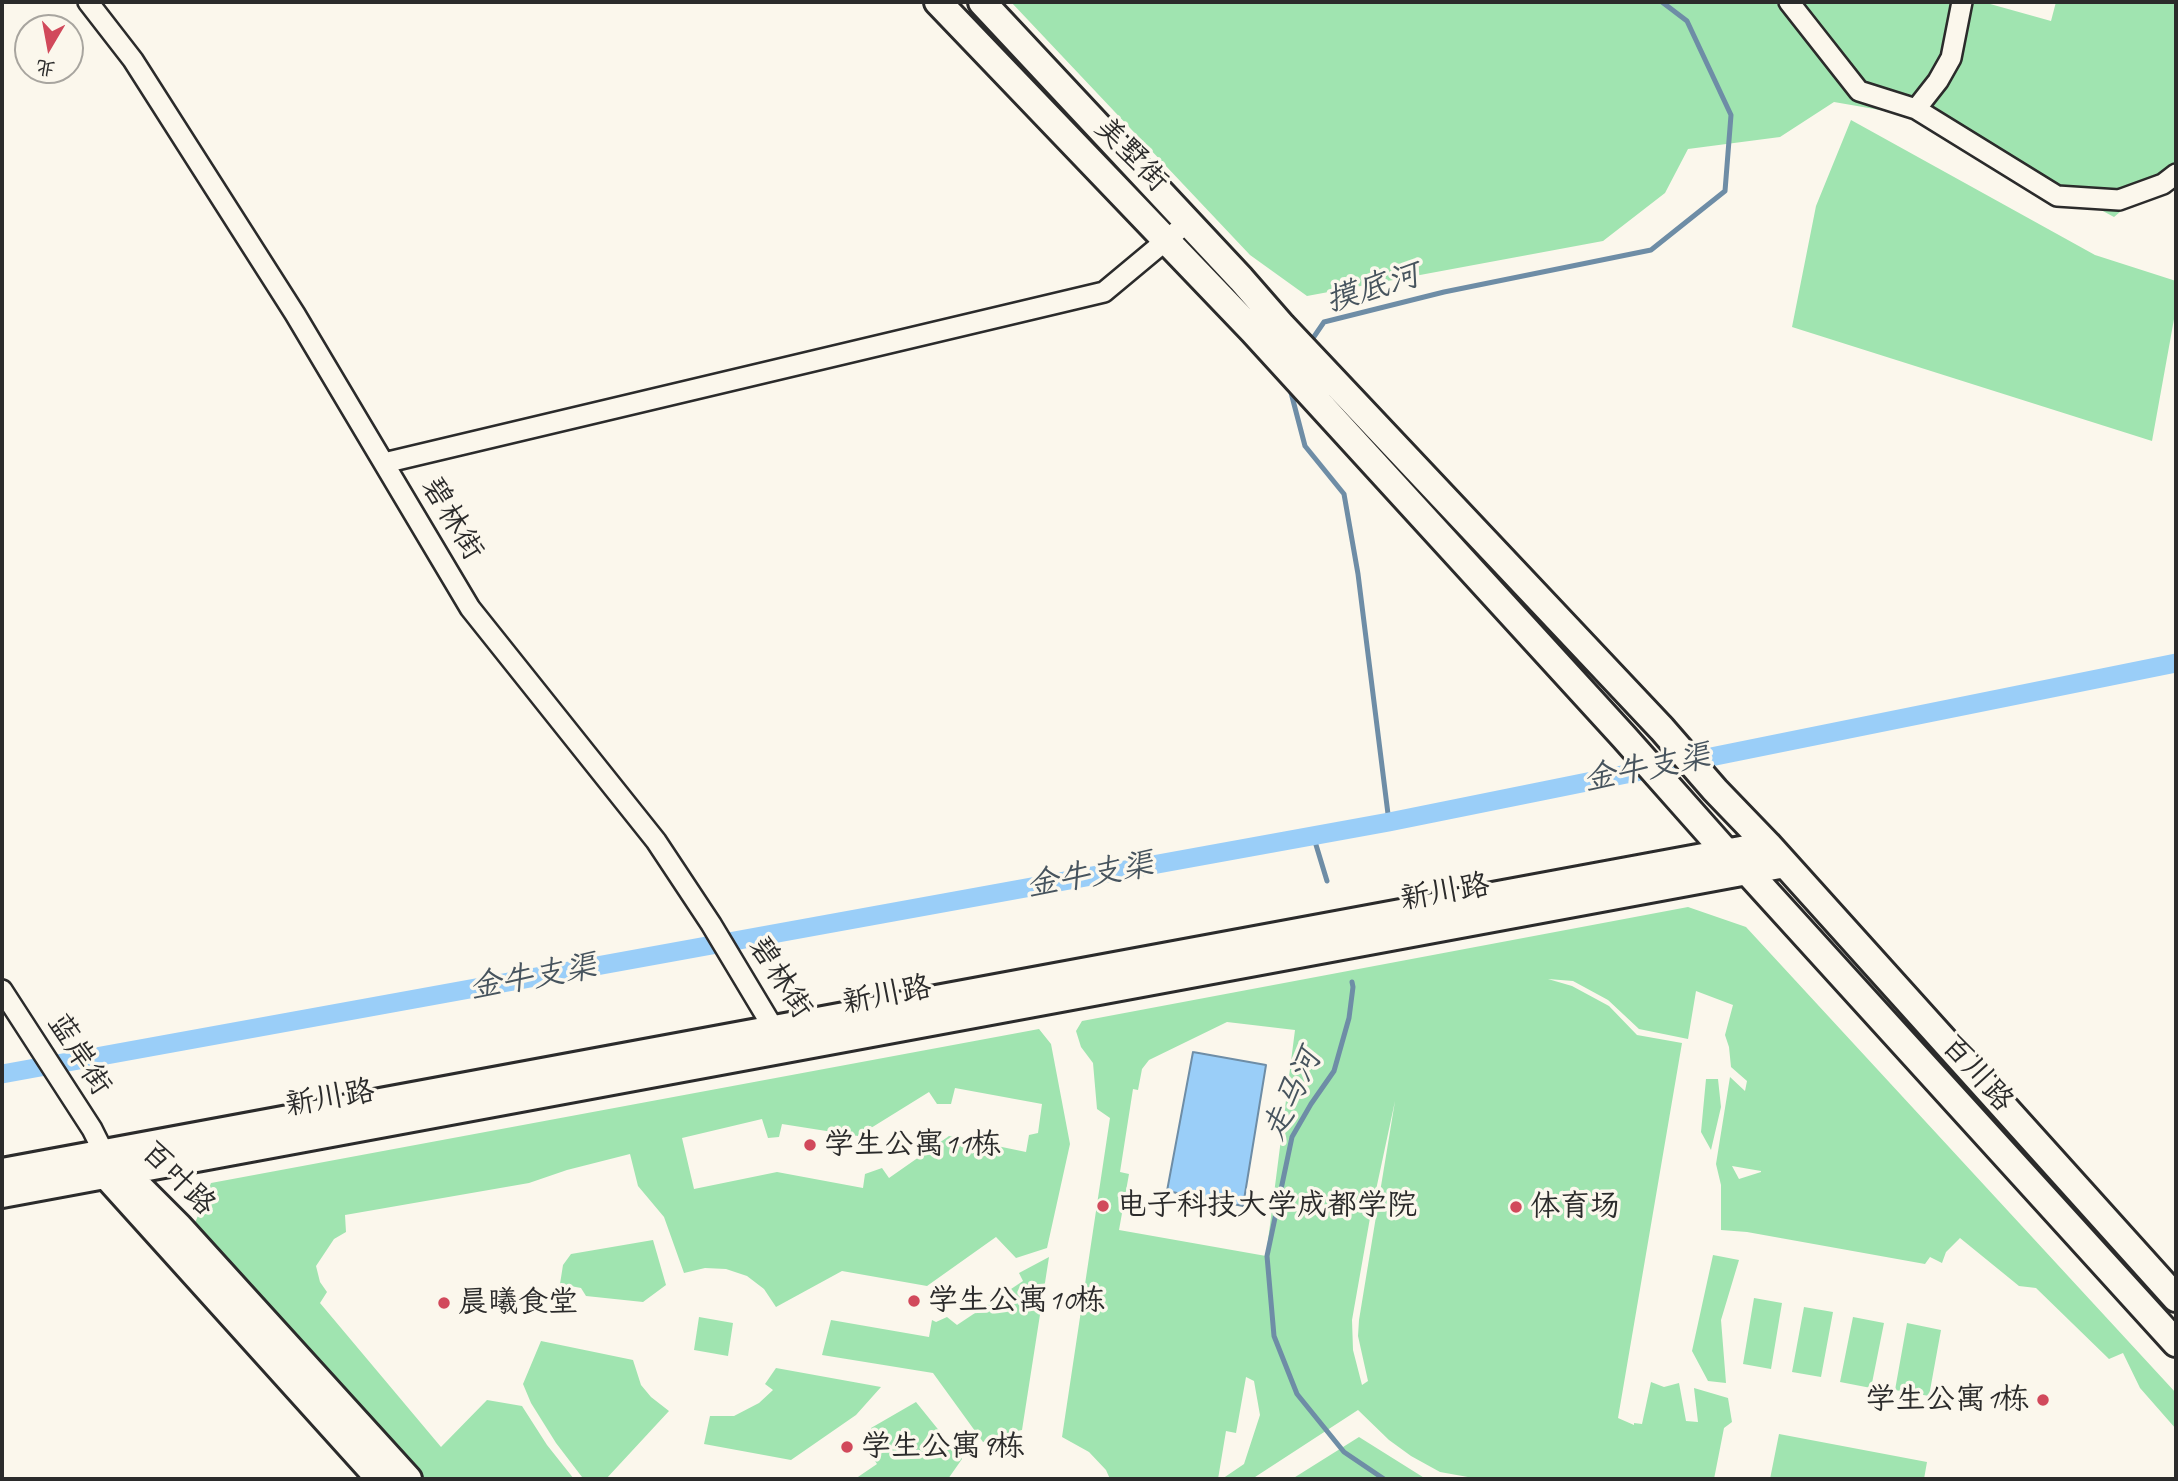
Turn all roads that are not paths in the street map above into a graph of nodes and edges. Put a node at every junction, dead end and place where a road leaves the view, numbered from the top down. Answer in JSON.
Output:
{"nodes":[{"id":1,"x":88,"y":2,"type":"edge"},
{"id":2,"x":939,"y":2,"type":"edge"},
{"id":3,"x":982,"y":2,"type":"edge"},
{"id":4,"x":1789,"y":2,"type":"edge"},
{"id":5,"x":1962,"y":2,"type":"edge"},
{"id":6,"x":1916,"y":109,"type":"junction"},
{"id":7,"x":2176,"y":174,"type":"edge"},
{"id":8,"x":1188,"y":222,"type":"junction"},
{"id":9,"x":1166,"y":240,"type":"junction"},
{"id":10,"x":384,"y":463,"type":"junction"},
{"id":11,"x":1662,"y":729,"type":"joint"},
{"id":12,"x":1624,"y":737,"type":"joint"},
{"id":13,"x":1726,"y":852,"type":"junction"},
{"id":14,"x":1777,"y":854,"type":"junction"},
{"id":15,"x":1747,"y":871,"type":"junction"},
{"id":16,"x":2,"y":990,"type":"edge"},
{"id":17,"x":782,"y":1039,"type":"junction"},
{"id":18,"x":111,"y":1166,"type":"junction"},
{"id":19,"x":2,"y":1172,"type":"edge"},
{"id":20,"x":2,"y":1194,"type":"edge"},
{"id":21,"x":2176,"y":1298,"type":"edge"},
{"id":22,"x":2176,"y":1343,"type":"edge"},
{"id":23,"x":380,"y":1479,"type":"edge"},
{"id":24,"x":408,"y":1479,"type":"edge"}],
"edges":[{"from":1,"to":10,"type":"street","name":"碧林街"},
{"from":2,"to":9,"type":"street","name":"美墅街"},
{"from":3,"to":8,"type":"street","name":"美墅街"},
{"from":4,"to":6,"type":"street"},
{"from":5,"to":6,"type":"street"},
{"from":6,"to":7,"type":"street"},
{"from":8,"to":9,"type":"street"},
{"from":8,"to":11,"type":"street","name":"美墅街"},
{"from":9,"to":10,"type":"street"},
{"from":9,"to":12,"type":"street","name":"美墅街"},
{"from":10,"to":17,"type":"street","name":"碧林街"},
{"from":11,"to":14,"type":"street","name":"百川路"},
{"from":12,"to":13,"type":"street","name":"百川路"},
{"from":13,"to":14,"type":"street","name":"新川路"},
{"from":13,"to":15,"type":"street","name":"百川路"},
{"from":13,"to":17,"type":"street","name":"新川路"},
{"from":14,"to":15,"type":"street","name":"新川路"},
{"from":14,"to":21,"type":"street","name":"百川路"},
{"from":15,"to":17,"type":"street","name":"新川路"},
{"from":15,"to":22,"type":"street","name":"百川路"},
{"from":16,"to":18,"type":"street","name":"蓝岸街"},
{"from":17,"to":18,"type":"street","name":"新川路"},
{"from":18,"to":19,"type":"street","name":"新川路"},
{"from":18,"to":20,"type":"street","name":"新川路"},
{"from":18,"to":23,"type":"street","name":"百叶路"},
{"from":18,"to":24,"type":"street","name":"百叶路"}]}
